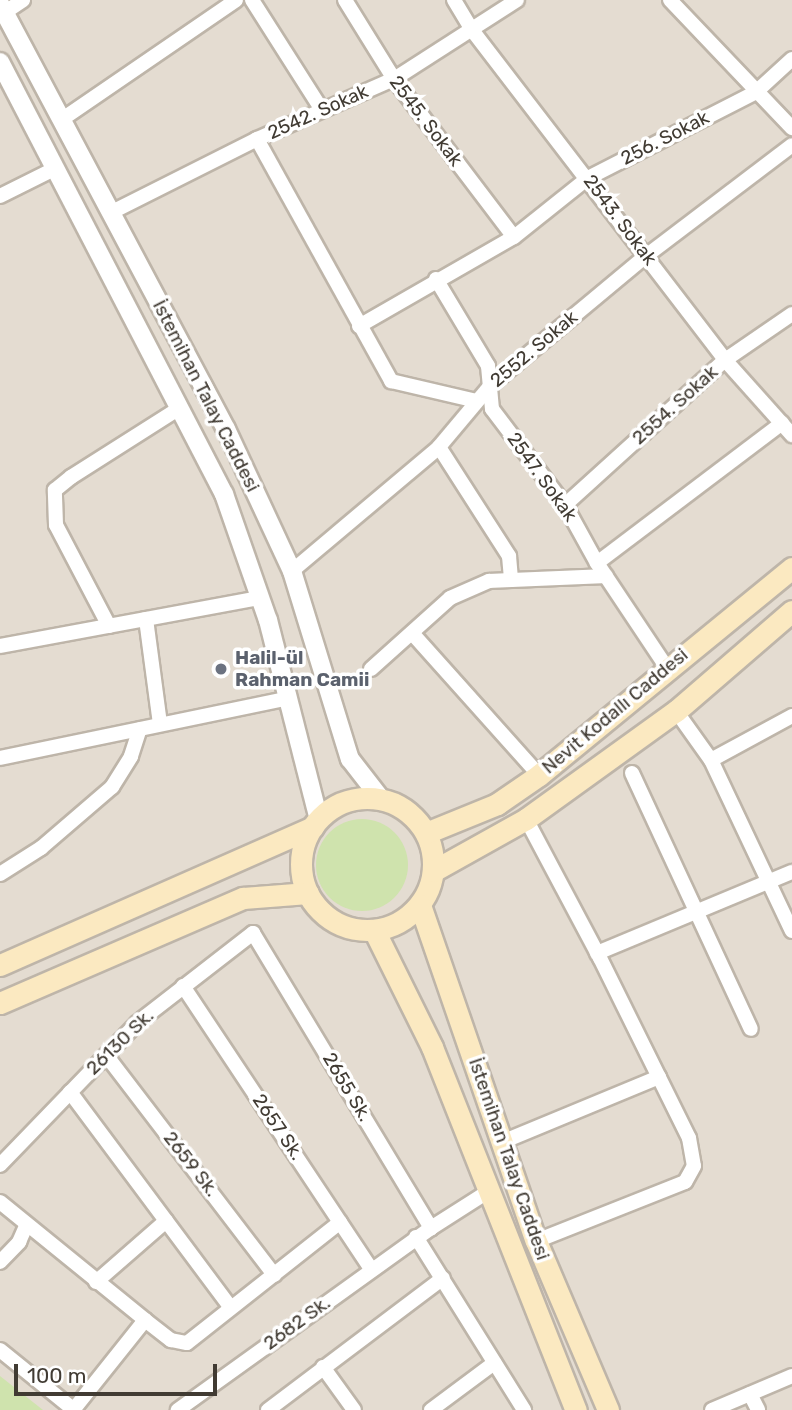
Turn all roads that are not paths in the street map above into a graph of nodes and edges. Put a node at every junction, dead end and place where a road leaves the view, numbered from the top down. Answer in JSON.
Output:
{"nodes":[{"id":1,"x":23,"y":0,"type":"edge"},
{"id":2,"x":236,"y":0,"type":"edge"},
{"id":3,"x":252,"y":0,"type":"edge"},
{"id":4,"x":345,"y":0,"type":"edge"},
{"id":5,"x":454,"y":0,"type":"edge"},
{"id":6,"x":517,"y":0,"type":"edge"},
{"id":7,"x":670,"y":0,"type":"edge"},
{"id":8,"x":2,"y":8,"type":"edge"},
{"id":9,"x":472,"y":30,"type":"junction"},
{"id":10,"x":792,"y":60,"type":"edge"},
{"id":11,"x":0,"y":62,"type":"edge"},
{"id":12,"x":394,"y":79,"type":"junction"},
{"id":13,"x":755,"y":92,"type":"junction"},
{"id":14,"x":322,"y":110,"type":"junction"},
{"id":15,"x":61,"y":120,"type":"junction"},
{"id":16,"x":792,"y":128,"type":"edge"},
{"id":17,"x":257,"y":139,"type":"junction"},
{"id":18,"x":792,"y":145,"type":"edge"},
{"id":19,"x":54,"y":169,"type":"junction"},
{"id":20,"x":588,"y":178,"type":"junction"},
{"id":21,"x":0,"y":196,"type":"edge"},
{"id":22,"x":112,"y":212,"type":"junction"},
{"id":23,"x":514,"y":237,"type":"junction"},
{"id":24,"x":646,"y":256,"type":"junction"},
{"id":25,"x":436,"y":279,"type":"junction"},
{"id":26,"x":792,"y":314,"type":"edge"},
{"id":27,"x":359,"y":326,"type":"junction"},
{"id":28,"x":725,"y":360,"type":"junction"},
{"id":29,"x":491,"y":385,"type":"junction"},
{"id":30,"x":477,"y":401,"type":"junction"},
{"id":31,"x":178,"y":409,"type":"junction"},
{"id":32,"x":782,"y":424,"type":"junction"},
{"id":33,"x":792,"y":435,"type":"edge"},
{"id":34,"x":439,"y":447,"type":"junction"},
{"id":35,"x":565,"y":505,"type":"junction"},
{"id":36,"x":597,"y":563,"type":"junction"},
{"id":37,"x":792,"y":568,"type":"edge"},
{"id":38,"x":292,"y":571,"type":"junction"},
{"id":39,"x":606,"y":576,"type":"junction"},
{"id":40,"x":511,"y":580,"type":"junction"},
{"id":41,"x":260,"y":598,"type":"junction"},
{"id":42,"x":792,"y":611,"type":"edge"},
{"id":43,"x":146,"y":619,"type":"junction"},
{"id":44,"x":109,"y":626,"type":"junction"},
{"id":45,"x":412,"y":633,"type":"junction"},
{"id":46,"x":0,"y":646,"type":"edge"},
{"id":47,"x":667,"y":668,"type":"junction"},
{"id":48,"x":371,"y":669,"type":"dead end"},
{"id":49,"x":289,"y":698,"type":"junction"},
{"id":50,"x":676,"y":710,"type":"junction"},
{"id":51,"x":792,"y":716,"type":"edge"},
{"id":52,"x":160,"y":724,"type":"junction"},
{"id":53,"x":140,"y":729,"type":"junction"},
{"id":54,"x":0,"y":758,"type":"edge"},
{"id":55,"x":711,"y":760,"type":"junction"},
{"id":56,"x":632,"y":773,"type":"dead end"},
{"id":57,"x":539,"y":775,"type":"junction"},
{"id":58,"x":381,"y":799,"type":"junction"},
{"id":59,"x":526,"y":819,"type":"junction"},
{"id":60,"x":316,"y":823,"type":"junction"},
{"id":61,"x":426,"y":833,"type":"junction"},
{"id":62,"x":433,"y":870,"type":"junction"},
{"id":63,"x":792,"y":872,"type":"edge"},
{"id":64,"x":0,"y":874,"type":"edge"},
{"id":65,"x":770,"y":881,"type":"junction"},
{"id":66,"x":308,"y":893,"type":"junction"},
{"id":67,"x":420,"y":905,"type":"junction"},
{"id":68,"x":696,"y":911,"type":"junction"},
{"id":69,"x":374,"y":930,"type":"junction"},
{"id":70,"x":792,"y":931,"type":"edge"},
{"id":71,"x":253,"y":933,"type":"joint"},
{"id":72,"x":597,"y":953,"type":"junction"},
{"id":73,"x":0,"y":965,"type":"edge"},
{"id":74,"x":183,"y":986,"type":"junction"},
{"id":75,"x":0,"y":1003,"type":"edge"},
{"id":76,"x":751,"y":1029,"type":"dead end"},
{"id":77,"x":106,"y":1055,"type":"junction"},
{"id":78,"x":659,"y":1077,"type":"junction"},
{"id":79,"x":70,"y":1092,"type":"junction"},
{"id":80,"x":502,"y":1142,"type":"junction"},
{"id":81,"x":0,"y":1165,"type":"edge"},
{"id":82,"x":489,"y":1191,"type":"junction"},
{"id":83,"x":0,"y":1202,"type":"edge"},
{"id":84,"x":166,"y":1221,"type":"junction"},
{"id":85,"x":340,"y":1222,"type":"junction"},
{"id":86,"x":26,"y":1226,"type":"junction"},
{"id":87,"x":431,"y":1228,"type":"junction"},
{"id":88,"x":416,"y":1237,"type":"junction"},
{"id":89,"x":536,"y":1241,"type":"junction"},
{"id":90,"x":0,"y":1262,"type":"edge"},
{"id":91,"x":371,"y":1269,"type":"junction"},
{"id":92,"x":274,"y":1275,"type":"junction"},
{"id":93,"x":443,"y":1278,"type":"junction"},
{"id":94,"x":96,"y":1282,"type":"junction"},
{"id":95,"x":231,"y":1308,"type":"junction"},
{"id":96,"x":145,"y":1321,"type":"junction"},
{"id":97,"x":0,"y":1350,"type":"edge"},
{"id":98,"x":494,"y":1363,"type":"junction"},
{"id":99,"x":323,"y":1367,"type":"junction"},
{"id":100,"x":792,"y":1376,"type":"edge"},
{"id":101,"x":750,"y":1394,"type":"junction"},
{"id":102,"x":74,"y":1410,"type":"edge"},
{"id":103,"x":178,"y":1410,"type":"edge"},
{"id":104,"x":268,"y":1410,"type":"edge"},
{"id":105,"x":354,"y":1410,"type":"edge"},
{"id":106,"x":431,"y":1410,"type":"edge"},
{"id":107,"x":524,"y":1410,"type":"edge"},
{"id":108,"x":576,"y":1410,"type":"edge"},
{"id":109,"x":608,"y":1410,"type":"edge"},
{"id":110,"x":712,"y":1410,"type":"edge"},
{"id":111,"x":758,"y":1410,"type":"edge"}],
"edges":[{"from":1,"to":8,"type":"street"},
{"from":2,"to":15,"type":"street"},
{"from":3,"to":14,"type":"street"},
{"from":4,"to":12,"type":"street","name":"2545. Sokak"},
{"from":5,"to":9,"type":"street","name":"2543. Sokak"},
{"from":6,"to":9,"type":"street","name":"2542. Sokak"},
{"from":7,"to":13,"type":"street"},
{"from":8,"to":15,"type":"street","name":"İstemihan Talay Caddesi"},
{"from":9,"to":12,"type":"street","name":"2542. Sokak"},
{"from":9,"to":20,"type":"street","name":"2543. Sokak"},
{"from":10,"to":13,"type":"street","name":"256. Sokak"},
{"from":11,"to":19,"type":"street","name":"İstemihan Talay Caddesi"},
{"from":12,"to":14,"type":"street","name":"2542. Sokak"},
{"from":12,"to":23,"type":"street","name":"2545. Sokak"},
{"from":13,"to":16,"type":"street"},
{"from":13,"to":20,"type":"street","name":"256. Sokak"},
{"from":14,"to":17,"type":"street","name":"2542. Sokak"},
{"from":15,"to":22,"type":"street","name":"İstemihan Talay Caddesi"},
{"from":17,"to":22,"type":"street","name":"2542. Sokak"},
{"from":17,"to":27,"type":"street"},
{"from":18,"to":24,"type":"street","name":"2552. Sokak"},
{"from":19,"to":21,"type":"street"},
{"from":19,"to":31,"type":"street","name":"İstemihan Talay Caddesi"},
{"from":20,"to":23,"type":"street","name":"256. Sokak"},
{"from":20,"to":24,"type":"street","name":"2543. Sokak"},
{"from":22,"to":38,"type":"street","name":"İstemihan Talay Caddesi"},
{"from":23,"to":25,"type":"street","name":"256. Sokak"},
{"from":24,"to":28,"type":"street","name":"2543. Sokak"},
{"from":24,"to":29,"type":"street","name":"2552. Sokak"},
{"from":25,"to":27,"type":"street","name":"256. Sokak"},
{"from":25,"to":29,"type":"street","name":"2547. Sokak"},
{"from":26,"to":28,"type":"street","name":"2554. Sokak"},
{"from":27,"to":30,"type":"street"},
{"from":28,"to":32,"type":"street","name":"2543. Sokak"},
{"from":28,"to":35,"type":"street","name":"2554. Sokak"},
{"from":29,"to":30,"type":"street","name":"2552. Sokak"},
{"from":29,"to":35,"type":"street","name":"2547. Sokak"},
{"from":30,"to":34,"type":"street","name":"2552. Sokak"},
{"from":31,"to":41,"type":"street","name":"İstemihan Talay Caddesi"},
{"from":31,"to":44,"type":"street"},
{"from":32,"to":33,"type":"street","name":"2543. Sokak"},
{"from":32,"to":36,"type":"street"},
{"from":34,"to":38,"type":"street","name":"2552. Sokak"},
{"from":34,"to":40,"type":"street"},
{"from":35,"to":36,"type":"street","name":"2547. Sokak"},
{"from":36,"to":39,"type":"street","name":"2547. Sokak"},
{"from":37,"to":47,"type":"main road","name":"Nevit Kodallı Caddesi"},
{"from":38,"to":58,"type":"street","name":"İstemihan Talay Caddesi"},
{"from":39,"to":40,"type":"street"},
{"from":39,"to":47,"type":"street","name":"2547. Sokak"},
{"from":40,"to":45,"type":"street"},
{"from":41,"to":43,"type":"street"},
{"from":41,"to":49,"type":"street","name":"İstemihan Talay Caddesi"},
{"from":42,"to":50,"type":"main road","name":"Nevit Kodallı Caddesi"},
{"from":43,"to":44,"type":"street"},
{"from":43,"to":52,"type":"street"},
{"from":44,"to":46,"type":"street"},
{"from":45,"to":48,"type":"street"},
{"from":45,"to":57,"type":"street"},
{"from":47,"to":57,"type":"main road","name":"Nevit Kodallı Caddesi"},
{"from":49,"to":52,"type":"street"},
{"from":49,"to":60,"type":"street","name":"İstemihan Talay Caddesi"},
{"from":50,"to":55,"type":"street"},
{"from":50,"to":59,"type":"main road","name":"Nevit Kodallı Caddesi"},
{"from":51,"to":55,"type":"street"},
{"from":52,"to":53,"type":"street"},
{"from":53,"to":54,"type":"street"},
{"from":53,"to":64,"type":"street"},
{"from":55,"to":65,"type":"street"},
{"from":56,"to":68,"type":"street"},
{"from":57,"to":61,"type":"main road","name":"Nevit Kodallı Caddesi"},
{"from":58,"to":60,"type":"main road"},
{"from":58,"to":61,"type":"main road"},
{"from":59,"to":62,"type":"main road","name":"Nevit Kodallı Caddesi"},
{"from":59,"to":72,"type":"street"},
{"from":60,"to":66,"type":"main road"},
{"from":60,"to":73,"type":"main road"},
{"from":61,"to":62,"type":"main road"},
{"from":62,"to":67,"type":"main road"},
{"from":63,"to":65,"type":"street"},
{"from":65,"to":68,"type":"street"},
{"from":65,"to":70,"type":"street"},
{"from":66,"to":69,"type":"main road"},
{"from":66,"to":75,"type":"main road"},
{"from":67,"to":69,"type":"main road"},
{"from":67,"to":80,"type":"main road","name":"İstemihan Talay Caddesi"},
{"from":68,"to":72,"type":"street"},
{"from":68,"to":76,"type":"street"},
{"from":69,"to":82,"type":"main road","name":"İstemihan Talay Caddesi"},
{"from":71,"to":74,"type":"street","name":"26130 Sk."},
{"from":71,"to":87,"type":"street","name":"2655 Sk."},
{"from":72,"to":78,"type":"street"},
{"from":74,"to":77,"type":"street","name":"26130 Sk."},
{"from":74,"to":85,"type":"street","name":"2657 Sk."},
{"from":77,"to":79,"type":"street","name":"26130 Sk."},
{"from":77,"to":92,"type":"street","name":"2659 Sk."},
{"from":78,"to":80,"type":"street"},
{"from":78,"to":89,"type":"street"},
{"from":79,"to":81,"type":"street","name":"26130 Sk."},
{"from":79,"to":84,"type":"street"},
{"from":80,"to":89,"type":"main road","name":"İstemihan Talay Caddesi"},
{"from":82,"to":87,"type":"street"},
{"from":82,"to":108,"type":"main road","name":"İstemihan Talay Caddesi"},
{"from":83,"to":86,"type":"street"},
{"from":84,"to":94,"type":"street"},
{"from":84,"to":95,"type":"street"},
{"from":85,"to":91,"type":"street","name":"2657 Sk."},
{"from":85,"to":92,"type":"street"},
{"from":86,"to":90,"type":"street"},
{"from":86,"to":94,"type":"street"},
{"from":87,"to":88,"type":"street"},
{"from":88,"to":91,"type":"street","name":"2682 Sk."},
{"from":88,"to":93,"type":"street"},
{"from":89,"to":109,"type":"main road","name":"İstemihan Talay Caddesi"},
{"from":91,"to":103,"type":"street","name":"2682 Sk."},
{"from":92,"to":95,"type":"street"},
{"from":93,"to":98,"type":"street"},
{"from":93,"to":99,"type":"street"},
{"from":94,"to":96,"type":"street"},
{"from":95,"to":96,"type":"street"},
{"from":96,"to":102,"type":"street"},
{"from":97,"to":102,"type":"street"},
{"from":98,"to":106,"type":"street"},
{"from":98,"to":107,"type":"street"},
{"from":99,"to":104,"type":"street"},
{"from":99,"to":105,"type":"street"},
{"from":100,"to":101,"type":"street"},
{"from":101,"to":110,"type":"street"},
{"from":101,"to":111,"type":"street"}]}
